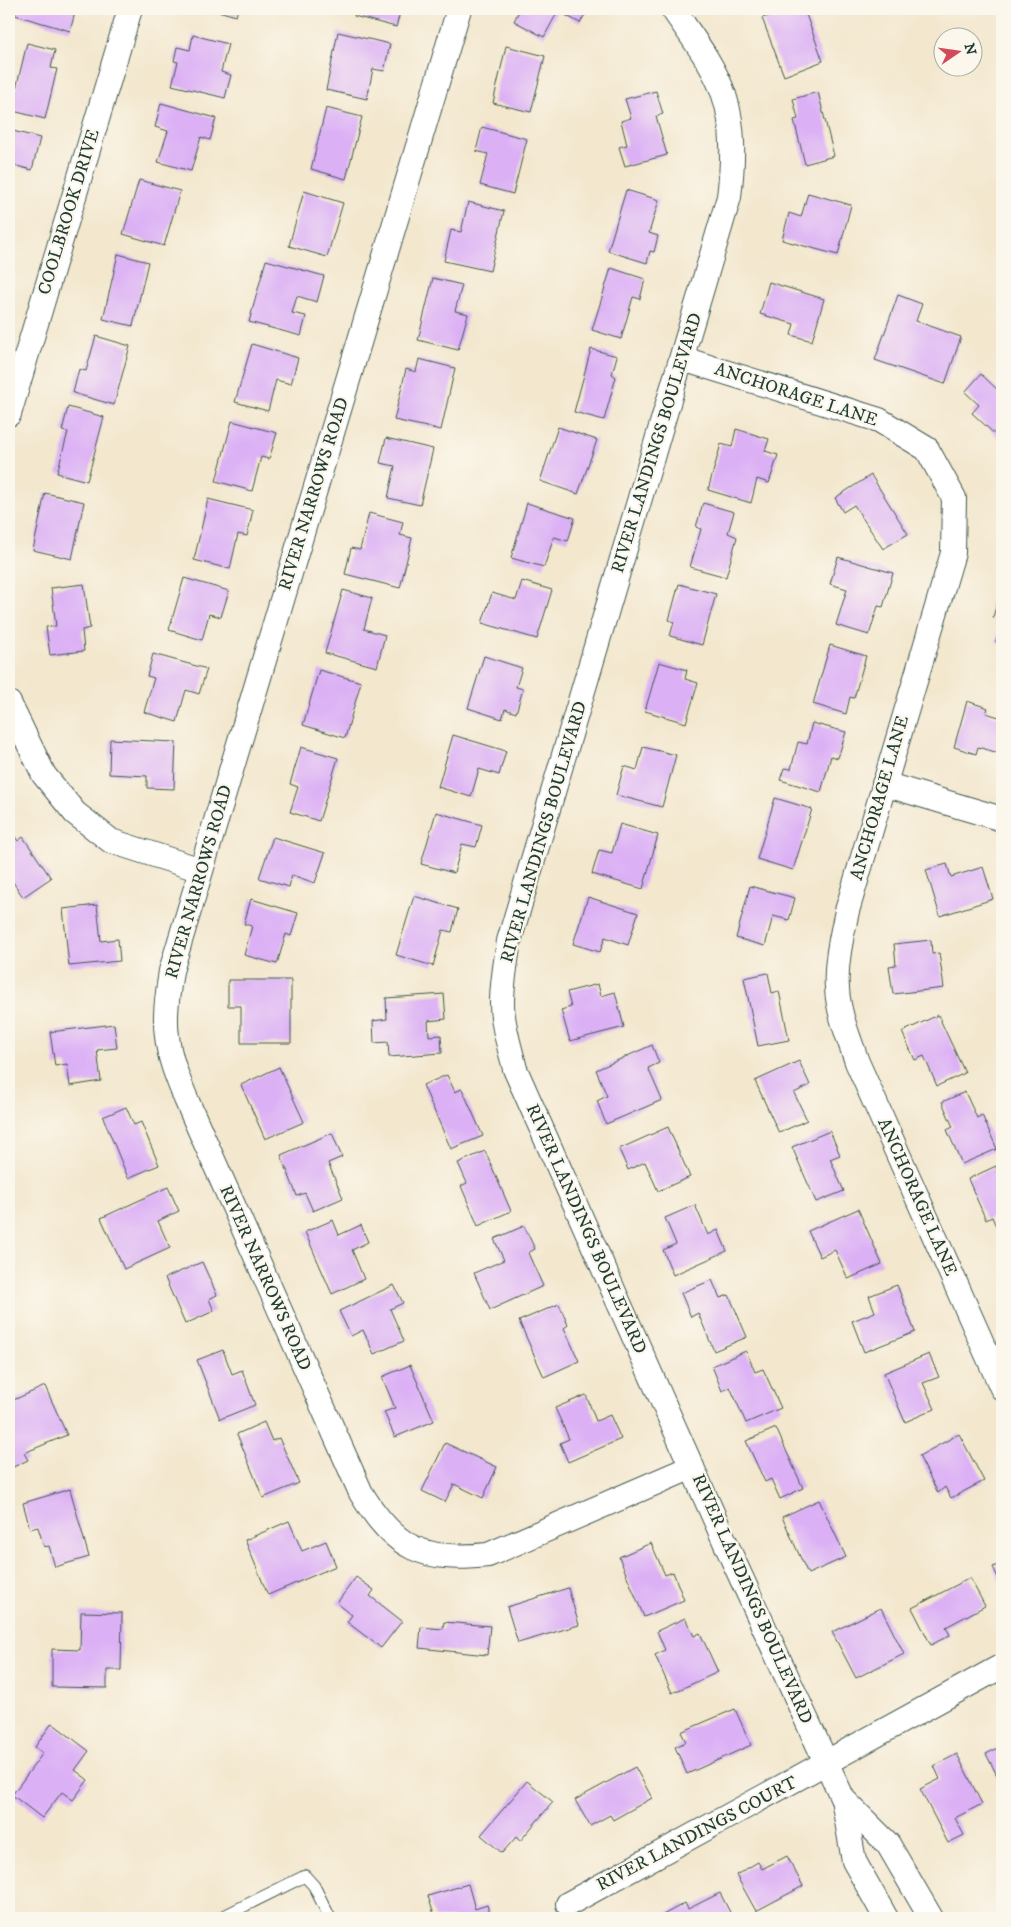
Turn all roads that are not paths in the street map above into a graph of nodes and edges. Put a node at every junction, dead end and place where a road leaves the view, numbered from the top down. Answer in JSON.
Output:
{"nodes":[{"id":1,"x":130,"y":9,"type":"edge"},
{"id":2,"x":459,"y":9,"type":"edge"},
{"id":3,"x":673,"y":9,"type":"edge"},
{"id":4,"x":682,"y":359,"type":"junction"},
{"id":5,"x":9,"y":414,"type":"edge"},
{"id":6,"x":9,"y":703,"type":"edge"},
{"id":7,"x":884,"y":784,"type":"junction"},
{"id":8,"x":1002,"y":819,"type":"edge"},
{"id":9,"x":201,"y":870,"type":"junction"},
{"id":10,"x":1002,"y":1388,"type":"edge"},
{"id":11,"x":692,"y":1467,"type":"junction"},
{"id":12,"x":1002,"y":1666,"type":"edge"},
{"id":13,"x":827,"y":1764,"type":"junction"},
{"id":14,"x":843,"y":1799,"type":"junction"},
{"id":15,"x":568,"y":1904,"type":"dead end"},
{"id":16,"x":220,"y":1918,"type":"edge"},
{"id":17,"x":330,"y":1918,"type":"edge"},
{"id":18,"x":886,"y":1918,"type":"edge"},
{"id":19,"x":931,"y":1918,"type":"edge"}],
"edges":[{"from":1,"to":5,"type":"street","name":"COOLBROOK DRIVE"},
{"from":2,"to":9,"type":"street","name":"RIVER NARROWS ROAD"},
{"from":3,"to":4,"type":"street","name":"RIVER LANDINGS BOULEVARD"},
{"from":4,"to":7,"type":"street","name":"ANCHORAGE LANE"},
{"from":4,"to":11,"type":"street","name":"RIVER LANDINGS BOULEVARD"},
{"from":6,"to":9,"type":"street"},
{"from":7,"to":8,"type":"street"},
{"from":7,"to":10,"type":"street","name":"ANCHORAGE LANE"},
{"from":9,"to":11,"type":"street","name":"RIVER NARROWS ROAD"},
{"from":11,"to":13,"type":"street","name":"RIVER LANDINGS BOULEVARD"},
{"from":12,"to":13,"type":"street","name":"RIVER LANDINGS COURT"},
{"from":13,"to":14,"type":"street","name":"RIVER LANDINGS BOULEVARD"},
{"from":13,"to":15,"type":"street","name":"RIVER LANDINGS COURT"},
{"from":14,"to":18,"type":"street","name":"RIVER LANDINGS BOULEVARD"},
{"from":14,"to":19,"type":"street","name":"RIVER LANDINGS BOULEVARD"},
{"from":16,"to":17,"type":"lane"}]}
